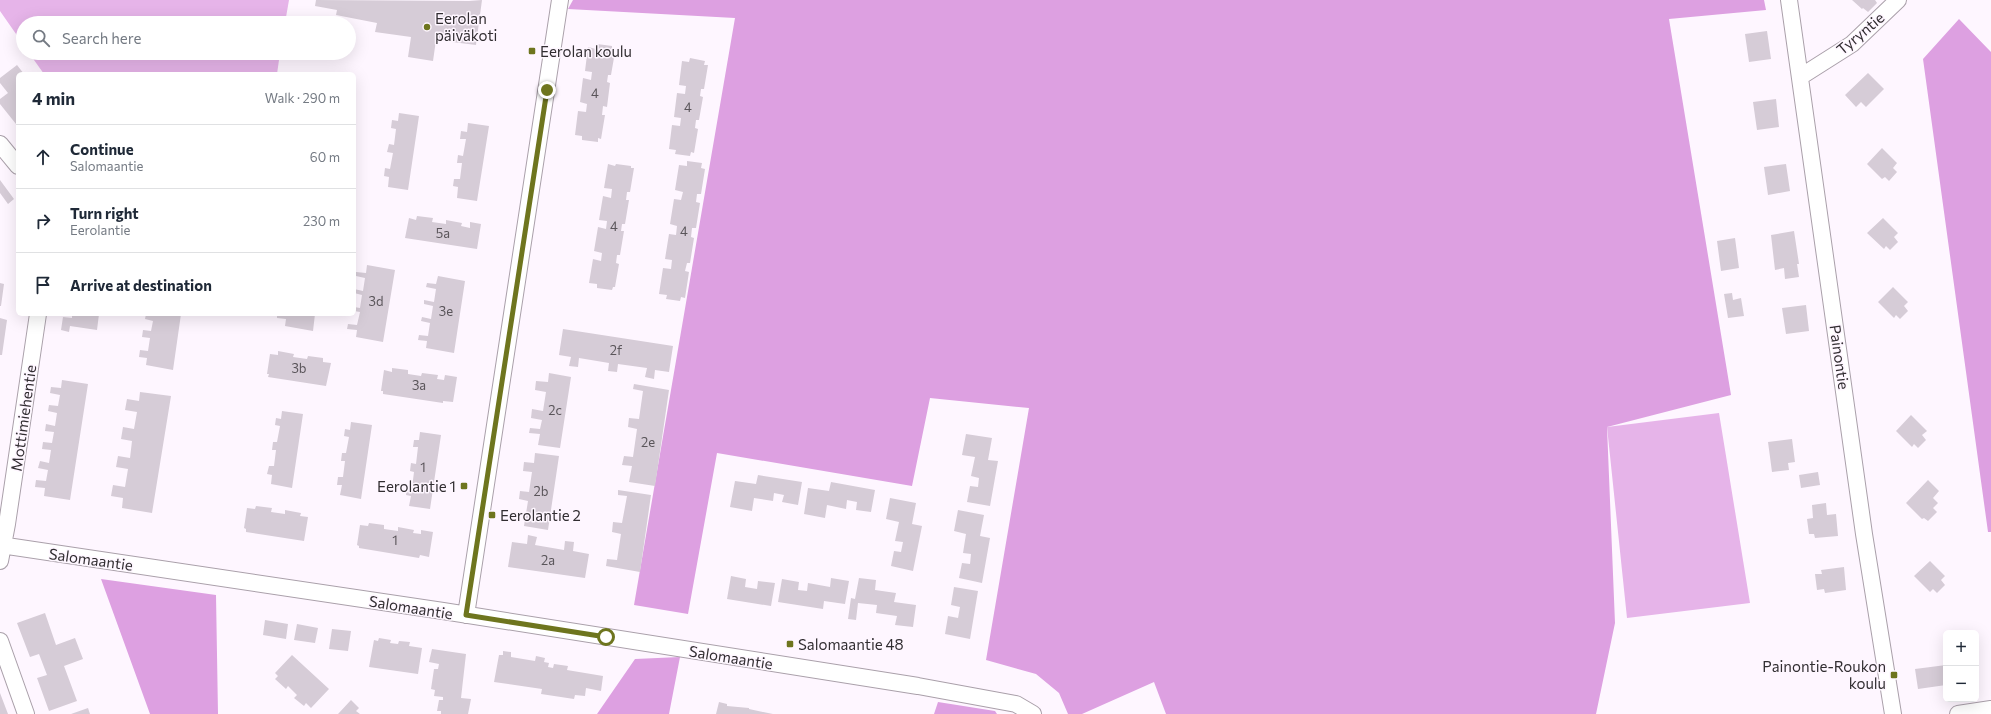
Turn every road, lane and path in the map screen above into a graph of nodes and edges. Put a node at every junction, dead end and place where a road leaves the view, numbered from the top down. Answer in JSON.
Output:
{"nodes":[{"id":1,"x":560,"y":0,"type":"edge"},
{"id":2,"x":1789,"y":0,"type":"edge"},
{"id":3,"x":1898,"y":0,"type":"edge"},
{"id":4,"x":1800,"y":77,"type":"junction"},
{"id":5,"x":0,"y":144,"type":"edge"},
{"id":6,"x":16,"y":164,"type":"edge"},
{"id":7,"x":38,"y":316,"type":"edge"},
{"id":8,"x":1,"y":550,"type":"edge"},
{"id":9,"x":466,"y":615,"type":"junction"},
{"id":10,"x":0,"y":641,"type":"edge"},
{"id":11,"x":1991,"y":709,"type":"edge"},
{"id":12,"x":26,"y":714,"type":"edge"},
{"id":13,"x":1033,"y":714,"type":"edge"},
{"id":14,"x":1893,"y":714,"type":"edge"},
{"id":15,"x":1958,"y":714,"type":"edge"}],
"edges":[{"from":1,"to":9,"type":"street"},
{"from":2,"to":4,"type":"street","name":"Painontie"},
{"from":3,"to":4,"type":"street","name":"Tyryntie"},
{"from":4,"to":14,"type":"street","name":"Painontie"},
{"from":5,"to":6,"type":"street"},
{"from":7,"to":8,"type":"street","name":"Mottimiehentie"},
{"from":8,"to":9,"type":"street","name":"Salomaantie"},
{"from":9,"to":13,"type":"street","name":"Salomaantie"},
{"from":10,"to":12,"type":"street"},
{"from":11,"to":15,"type":"street"}]}
